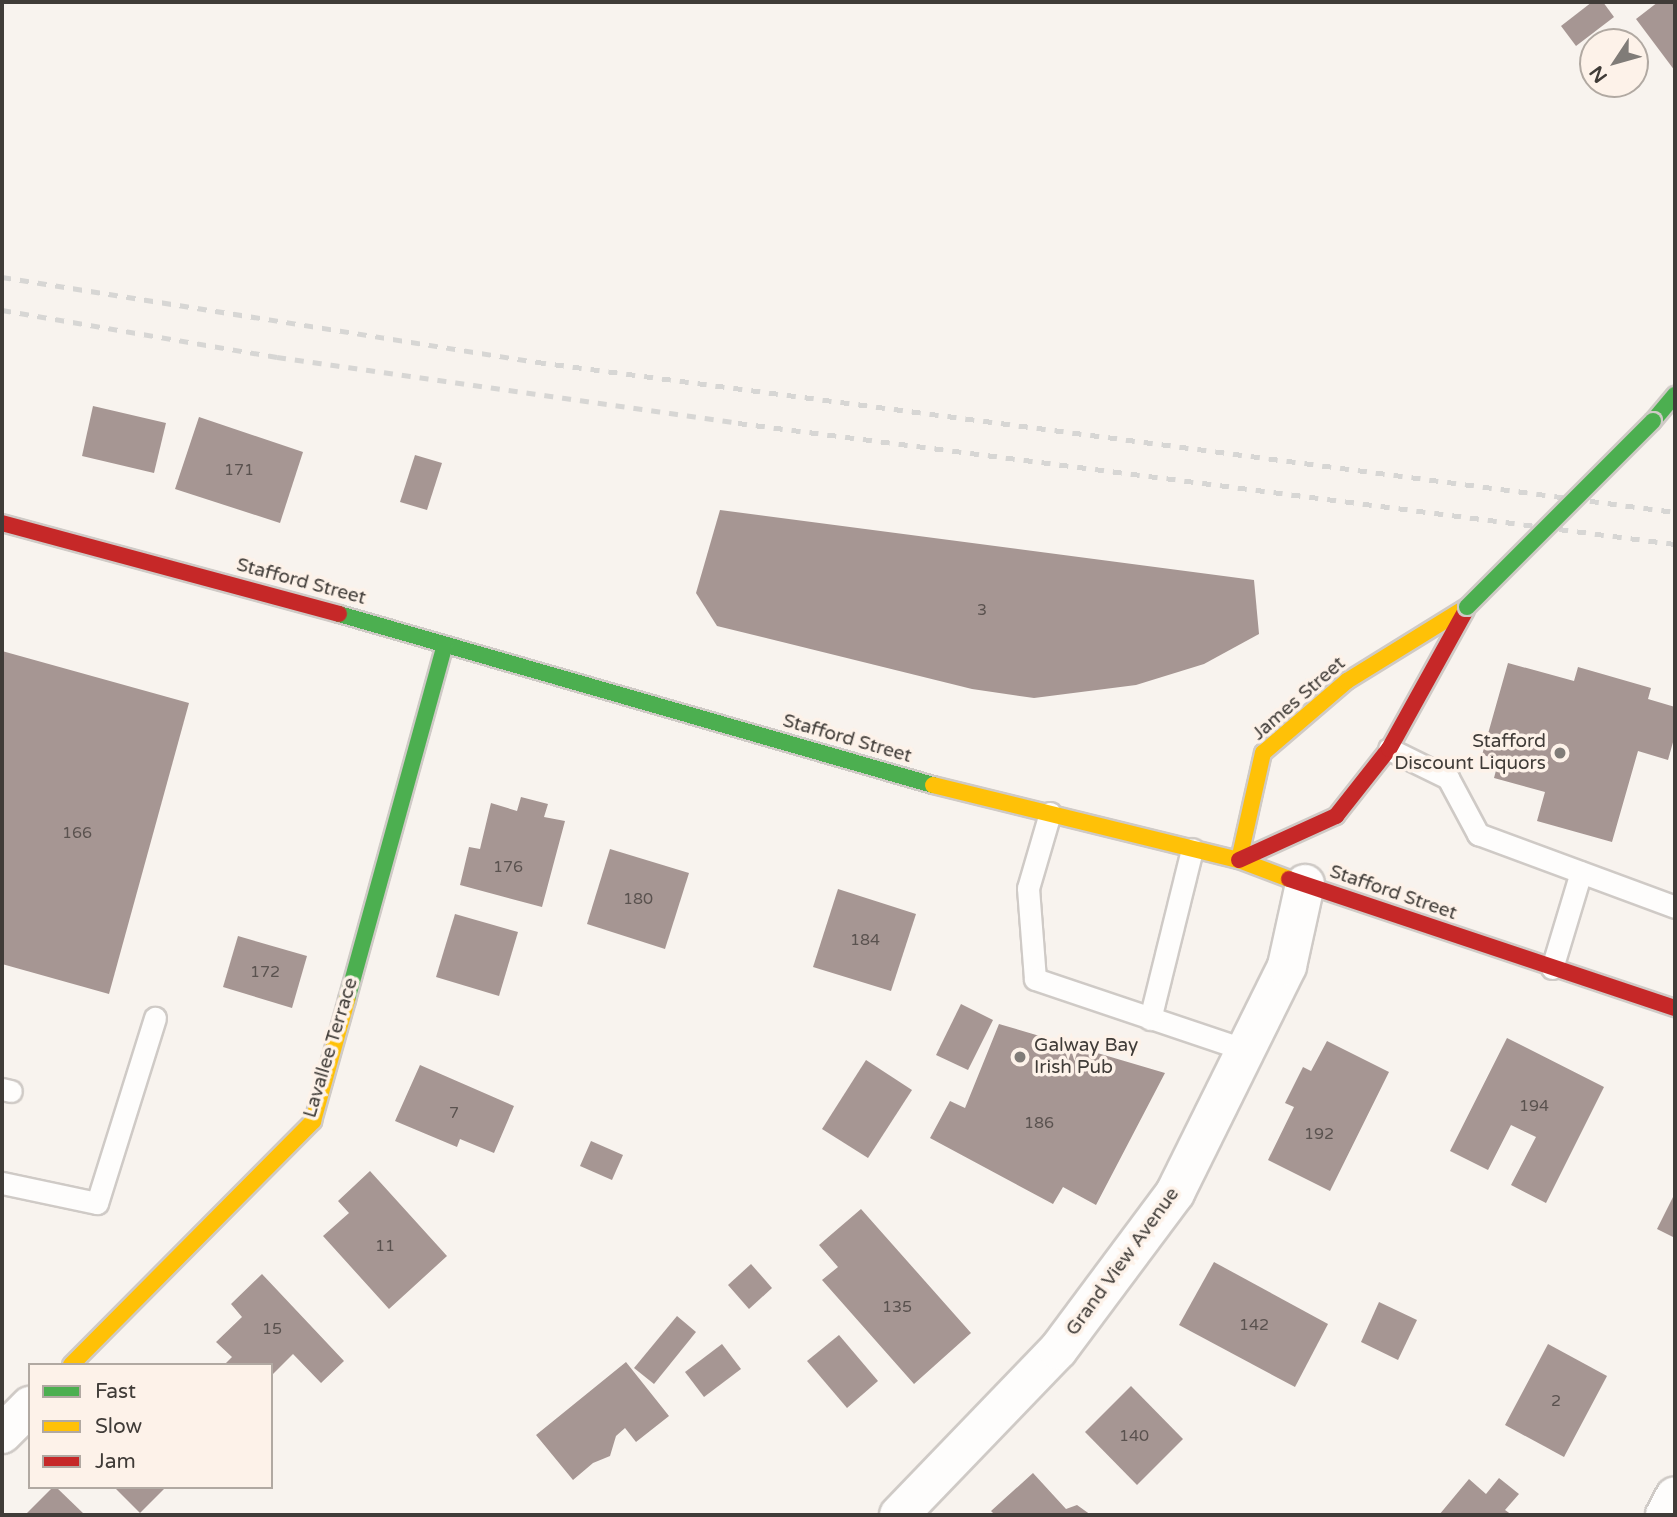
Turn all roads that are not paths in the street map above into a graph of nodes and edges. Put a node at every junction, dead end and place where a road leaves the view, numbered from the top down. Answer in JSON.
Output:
{"nodes":[{"id":1,"x":1675,"y":396,"type":"edge"},
{"id":2,"x":2,"y":523,"type":"edge"},
{"id":3,"x":1467,"y":607,"type":"junction"},
{"id":4,"x":445,"y":645,"type":"junction"},
{"id":5,"x":1389,"y":749,"type":"junction"},
{"id":6,"x":1050,"y":813,"type":"junction"},
{"id":7,"x":1192,"y":849,"type":"junction"},
{"id":8,"x":1239,"y":860,"type":"junction"},
{"id":9,"x":1581,"y":873,"type":"junction"},
{"id":10,"x":1305,"y":884,"type":"junction"},
{"id":11,"x":1675,"y":907,"type":"edge"},
{"id":12,"x":1552,"y":968,"type":"junction"},
{"id":13,"x":1675,"y":1008,"type":"edge"},
{"id":14,"x":155,"y":1018,"type":"dead end"},
{"id":15,"x":1150,"y":1018,"type":"junction"},
{"id":16,"x":1245,"y":1050,"type":"junction"},
{"id":17,"x":2,"y":1183,"type":"edge"},
{"id":18,"x":73,"y":1363,"type":"edge"},
{"id":19,"x":28,"y":1408,"type":"edge"},
{"id":20,"x":2,"y":1434,"type":"edge"},
{"id":21,"x":1675,"y":1496,"type":"edge"},
{"id":22,"x":899,"y":1515,"type":"edge"},
{"id":23,"x":1665,"y":1515,"type":"edge"}],
"edges":[{"from":1,"to":3,"type":"main road","name":"James Street","bridge":true},
{"from":2,"to":4,"type":"main road","name":"Stafford Street"},
{"from":3,"to":5,"type":"main road","name":"James Street"},
{"from":3,"to":8,"type":"main road","name":"James Street"},
{"from":4,"to":6,"type":"main road","name":"Stafford Street"},
{"from":4,"to":18,"type":"main road","name":"Lavallee Terrace"},
{"from":5,"to":8,"type":"main road","name":"James Street"},
{"from":5,"to":9,"type":"lane"},
{"from":6,"to":7,"type":"main road","name":"Stafford Street"},
{"from":6,"to":15,"type":"lane"},
{"from":7,"to":8,"type":"main road","name":"Stafford Street"},
{"from":7,"to":15,"type":"lane"},
{"from":8,"to":10,"type":"main road","name":"Stafford Street"},
{"from":9,"to":11,"type":"lane"},
{"from":9,"to":12,"type":"lane"},
{"from":10,"to":12,"type":"main road","name":"Stafford Street"},
{"from":10,"to":16,"type":"street","name":"Grand View Avenue"},
{"from":12,"to":13,"type":"main road","name":"Stafford Street"},
{"from":14,"to":17,"type":"lane"},
{"from":15,"to":16,"type":"lane"},
{"from":16,"to":22,"type":"street","name":"Grand View Avenue"},
{"from":19,"to":20,"type":"street"},
{"from":21,"to":23,"type":"street"}]}
